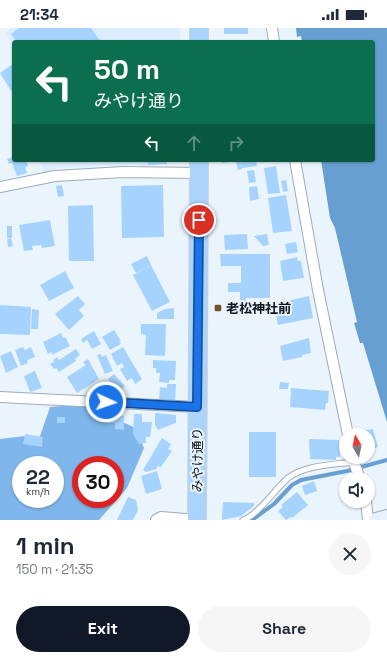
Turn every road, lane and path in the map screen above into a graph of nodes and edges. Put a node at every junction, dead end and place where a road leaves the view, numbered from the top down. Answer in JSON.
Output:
{"nodes":[{"id":1,"x":199,"y":28,"type":"edge"},
{"id":2,"x":272,"y":28,"type":"edge"},
{"id":3,"x":199,"y":40,"type":"edge"},
{"id":4,"x":274,"y":40,"type":"edge"},
{"id":5,"x":295,"y":162,"type":"edge"},
{"id":6,"x":199,"y":167,"type":"edge"},
{"id":7,"x":0,"y":188,"type":"edge"},
{"id":8,"x":0,"y":397,"type":"edge"},
{"id":9,"x":197,"y":407,"type":"junction"},
{"id":10,"x":347,"y":428,"type":"edge"},
{"id":11,"x":339,"y":463,"type":"edge"},
{"id":12,"x":367,"y":508,"type":"edge"},
{"id":13,"x":387,"y":517,"type":"edge"},
{"id":14,"x":156,"y":520,"type":"edge"},
{"id":15,"x":198,"y":520,"type":"edge"},
{"id":16,"x":243,"y":520,"type":"edge"},
{"id":17,"x":368,"y":520,"type":"edge"},
{"id":18,"x":376,"y":520,"type":"edge"}],
"edges":[{"from":1,"to":3,"type":"highway"},
{"from":2,"to":4,"type":"street"},
{"from":5,"to":10,"type":"street"},
{"from":6,"to":7,"type":"street"},
{"from":6,"to":9,"type":"highway","name":"みやけ通り"},
{"from":8,"to":9,"type":"street"},
{"from":9,"to":15,"type":"highway","name":"みやけ通り"},
{"from":11,"to":16,"type":"lane"},
{"from":12,"to":17,"type":"street"},
{"from":13,"to":18,"type":"street"},
{"from":14,"to":15,"type":"street"}]}
